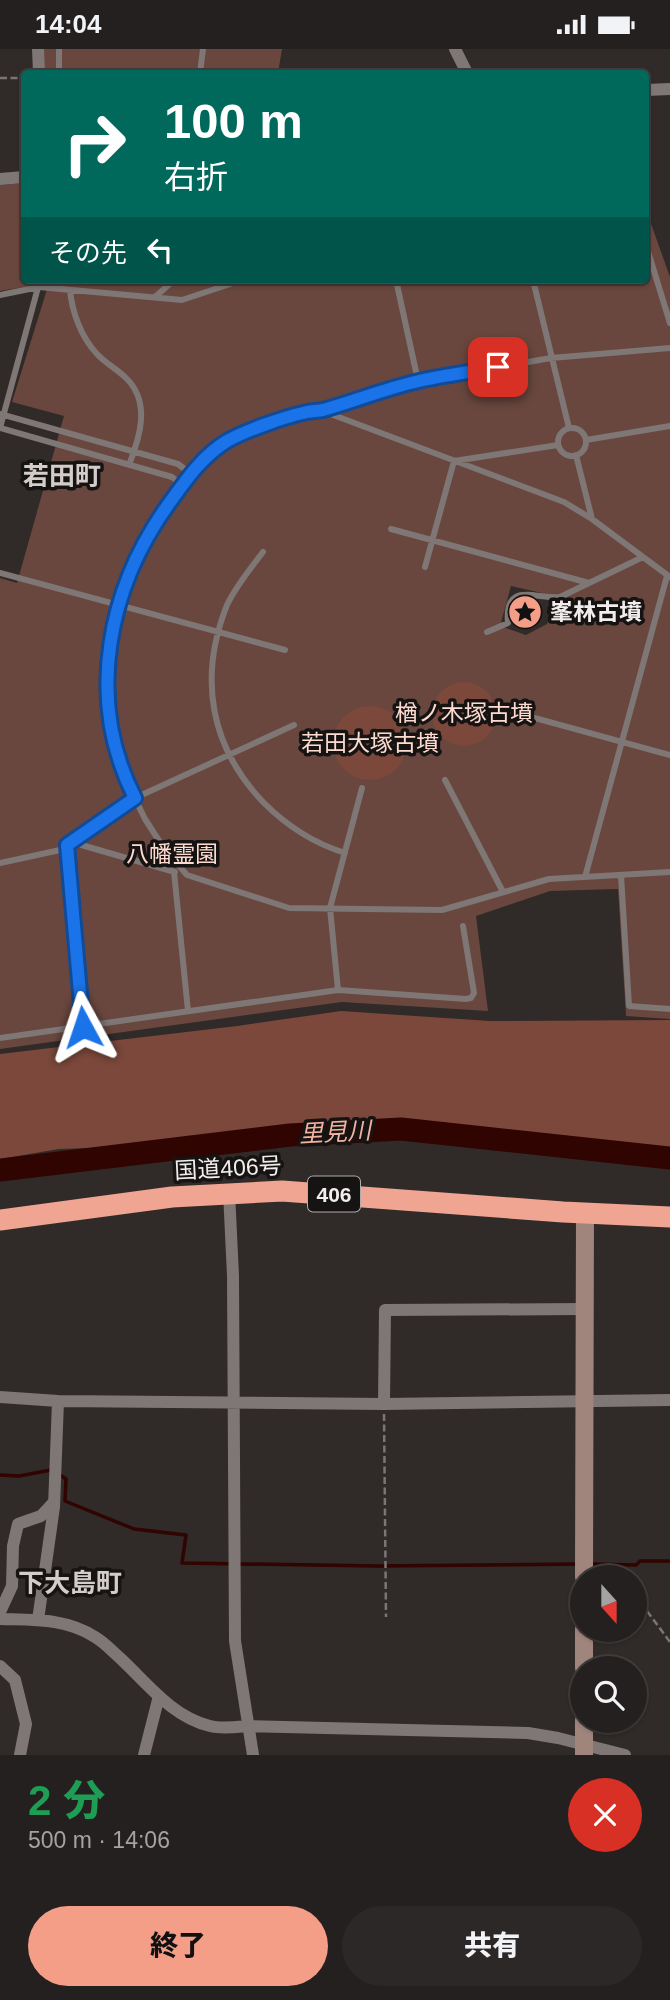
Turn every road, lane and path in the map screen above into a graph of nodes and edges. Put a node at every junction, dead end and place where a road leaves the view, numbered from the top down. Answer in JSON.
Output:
{"nodes":[{"id":1,"x":38,"y":49,"type":"edge"},
{"id":2,"x":59,"y":49,"type":"edge"},
{"id":3,"x":203,"y":49,"type":"edge"},
{"id":4,"x":455,"y":49,"type":"edge"},
{"id":5,"x":39,"y":70,"type":"edge"},
{"id":6,"x":59,"y":70,"type":"edge"},
{"id":7,"x":200,"y":70,"type":"edge"},
{"id":8,"x":466,"y":70,"type":"edge"},
{"id":9,"x":0,"y":78,"type":"edge"},
{"id":10,"x":21,"y":78,"type":"edge"},
{"id":11,"x":670,"y":89,"type":"edge"},
{"id":12,"x":649,"y":90,"type":"edge"},
{"id":13,"x":21,"y":177,"type":"edge"},
{"id":14,"x":0,"y":179,"type":"edge"},
{"id":15,"x":649,"y":255,"type":"edge"},
{"id":16,"x":37,"y":284,"type":"edge"},
{"id":17,"x":40,"y":284,"type":"edge"},
{"id":18,"x":44,"y":284,"type":"edge"},
{"id":19,"x":170,"y":284,"type":"edge"},
{"id":20,"x":230,"y":284,"type":"edge"},
{"id":21,"x":397,"y":284,"type":"edge"},
{"id":22,"x":534,"y":284,"type":"edge"},
{"id":23,"x":70,"y":290,"type":"junction"},
{"id":24,"x":0,"y":295,"type":"edge"},
{"id":25,"x":155,"y":297,"type":"junction"},
{"id":26,"x":670,"y":323,"type":"edge"},
{"id":27,"x":670,"y":348,"type":"edge"},
{"id":28,"x":551,"y":358,"type":"junction"},
{"id":29,"x":418,"y":381,"type":"junction"},
{"id":30,"x":319,"y":411,"type":"junction"},
{"id":31,"x":2,"y":415,"type":"edge"},
{"id":32,"x":670,"y":426,"type":"edge"},
{"id":33,"x":0,"y":428,"type":"edge"},
{"id":34,"x":569,"y":428,"type":"junction"},
{"id":35,"x":586,"y":440,"type":"junction"},
{"id":36,"x":558,"y":445,"type":"junction"},
{"id":37,"x":134,"y":451,"type":"junction"},
{"id":38,"x":576,"y":455,"type":"junction"},
{"id":39,"x":454,"y":461,"type":"junction"},
{"id":40,"x":129,"y":465,"type":"junction"},
{"id":41,"x":191,"y":474,"type":"junction"},
{"id":42,"x":183,"y":485,"type":"junction"},
{"id":43,"x":592,"y":519,"type":"junction"},
{"id":44,"x":391,"y":529,"type":"dead end"},
{"id":45,"x":432,"y":539,"type":"junction"},
{"id":46,"x":263,"y":552,"type":"dead end"},
{"id":47,"x":643,"y":557,"type":"junction"},
{"id":48,"x":425,"y":567,"type":"dead end"},
{"id":49,"x":0,"y":573,"type":"edge"},
{"id":50,"x":669,"y":576,"type":"edge"},
{"id":51,"x":589,"y":583,"type":"junction"},
{"id":52,"x":118,"y":604,"type":"junction"},
{"id":53,"x":219,"y":632,"type":"junction"},
{"id":54,"x":487,"y":632,"type":"dead end"},
{"id":55,"x":285,"y":650,"type":"dead end"},
{"id":56,"x":506,"y":710,"type":"dead end"},
{"id":57,"x":293,"y":725,"type":"dead end"},
{"id":58,"x":622,"y":742,"type":"junction"},
{"id":59,"x":228,"y":755,"type":"junction"},
{"id":60,"x":670,"y":755,"type":"edge"},
{"id":61,"x":445,"y":780,"type":"dead end"},
{"id":62,"x":362,"y":788,"type":"dead end"},
{"id":63,"x":135,"y":798,"type":"junction"},
{"id":64,"x":69,"y":844,"type":"junction"},
{"id":65,"x":345,"y":853,"type":"junction"},
{"id":66,"x":0,"y":863,"type":"edge"},
{"id":67,"x":174,"y":872,"type":"junction"},
{"id":68,"x":670,"y":872,"type":"edge"},
{"id":69,"x":187,"y":875,"type":"junction"},
{"id":70,"x":621,"y":875,"type":"junction"},
{"id":71,"x":585,"y":877,"type":"junction"},
{"id":72,"x":503,"y":892,"type":"junction"},
{"id":73,"x":330,"y":908,"type":"junction"},
{"id":74,"x":463,"y":926,"type":"dead end"},
{"id":75,"x":338,"y":990,"type":"junction"},
{"id":76,"x":670,"y":1009,"type":"edge"},
{"id":77,"x":188,"y":1011,"type":"junction"},
{"id":78,"x":83,"y":1027,"type":"junction"},
{"id":79,"x":0,"y":1038,"type":"edge"},
{"id":80,"x":229,"y":1192,"type":"junction"},
{"id":81,"x":584,"y":1213,"type":"junction"},
{"id":82,"x":670,"y":1217,"type":"edge"},
{"id":83,"x":0,"y":1220,"type":"edge"},
{"id":84,"x":584,"y":1309,"type":"junction"},
{"id":85,"x":0,"y":1397,"type":"edge"},
{"id":86,"x":670,"y":1399,"type":"edge"},
{"id":87,"x":584,"y":1400,"type":"junction"},
{"id":88,"x":58,"y":1401,"type":"junction"},
{"id":89,"x":233,"y":1403,"type":"junction"},
{"id":90,"x":384,"y":1404,"type":"junction"},
{"id":91,"x":54,"y":1502,"type":"junction"},
{"id":92,"x":584,"y":1565,"type":"edge"},
{"id":93,"x":0,"y":1612,"type":"edge"},
{"id":94,"x":648,"y":1612,"type":"edge"},
{"id":95,"x":386,"y":1617,"type":"dead end"},
{"id":96,"x":0,"y":1619,"type":"edge"},
{"id":97,"x":38,"y":1620,"type":"junction"},
{"id":98,"x":670,"y":1642,"type":"edge"},
{"id":99,"x":0,"y":1666,"type":"edge"},
{"id":100,"x":159,"y":1696,"type":"junction"},
{"id":101,"x":248,"y":1726,"type":"junction"},
{"id":102,"x":584,"y":1750,"type":"edge"},
{"id":103,"x":20,"y":1755,"type":"edge"},
{"id":104,"x":144,"y":1755,"type":"edge"},
{"id":105,"x":253,"y":1755,"type":"edge"},
{"id":106,"x":625,"y":1755,"type":"edge"}],
"edges":[{"from":1,"to":5,"type":"street"},
{"from":2,"to":6,"type":"lane"},
{"from":3,"to":7,"type":"lane"},
{"from":4,"to":8,"type":"street"},
{"from":9,"to":10,"type":"path"},
{"from":11,"to":12,"type":"street"},
{"from":13,"to":14,"type":"street"},
{"from":15,"to":26,"type":"lane"},
{"from":16,"to":24,"type":"lane"},
{"from":17,"to":31,"type":"lane"},
{"from":18,"to":23,"type":"lane"},
{"from":19,"to":25,"type":"lane"},
{"from":20,"to":25,"type":"lane"},
{"from":21,"to":29,"type":"lane"},
{"from":22,"to":28,"type":"lane"},
{"from":23,"to":25,"type":"lane"},
{"from":23,"to":37,"type":"lane"},
{"from":27,"to":28,"type":"lane"},
{"from":28,"to":29,"type":"lane"},
{"from":28,"to":34,"type":"lane"},
{"from":29,"to":30,"type":"lane"},
{"from":30,"to":39,"type":"lane"},
{"from":30,"to":41,"type":"lane"},
{"from":31,"to":33,"type":"lane"},
{"from":31,"to":37,"type":"lane"},
{"from":32,"to":35,"type":"lane"},
{"from":33,"to":40,"type":"lane"},
{"from":34,"to":35,"type":"lane"},
{"from":34,"to":36,"type":"lane"},
{"from":35,"to":38,"type":"lane"},
{"from":36,"to":38,"type":"lane"},
{"from":36,"to":39,"type":"lane"},
{"from":37,"to":40,"type":"lane"},
{"from":37,"to":41,"type":"lane"},
{"from":38,"to":43,"type":"lane"},
{"from":39,"to":43,"type":"lane"},
{"from":39,"to":45,"type":"lane"},
{"from":40,"to":42,"type":"lane"},
{"from":41,"to":42,"type":"lane"},
{"from":42,"to":52,"type":"lane"},
{"from":43,"to":47,"type":"lane"},
{"from":44,"to":45,"type":"lane"},
{"from":45,"to":48,"type":"lane"},
{"from":45,"to":51,"type":"lane"},
{"from":46,"to":53,"type":"lane"},
{"from":47,"to":50,"type":"lane"},
{"from":47,"to":51,"type":"lane"},
{"from":49,"to":52,"type":"lane"},
{"from":50,"to":58,"type":"lane"},
{"from":51,"to":54,"type":"lane"},
{"from":52,"to":53,"type":"lane"},
{"from":52,"to":63,"type":"lane"},
{"from":53,"to":55,"type":"lane"},
{"from":53,"to":59,"type":"lane"},
{"from":56,"to":58,"type":"lane"},
{"from":57,"to":59,"type":"lane"},
{"from":58,"to":60,"type":"lane"},
{"from":58,"to":71,"type":"lane"},
{"from":59,"to":63,"type":"lane"},
{"from":59,"to":65,"type":"lane"},
{"from":61,"to":72,"type":"lane"},
{"from":62,"to":65,"type":"lane"},
{"from":63,"to":64,"type":"lane"},
{"from":63,"to":69,"type":"lane"},
{"from":64,"to":66,"type":"lane"},
{"from":64,"to":67,"type":"lane"},
{"from":64,"to":78,"type":"lane"},
{"from":65,"to":73,"type":"lane"},
{"from":67,"to":69,"type":"lane"},
{"from":67,"to":77,"type":"lane"},
{"from":68,"to":70,"type":"lane"},
{"from":69,"to":73,"type":"lane"},
{"from":70,"to":71,"type":"lane"},
{"from":70,"to":76,"type":"lane"},
{"from":71,"to":72,"type":"lane"},
{"from":72,"to":73,"type":"lane"},
{"from":73,"to":75,"type":"lane"},
{"from":74,"to":75,"type":"lane"},
{"from":75,"to":77,"type":"lane"},
{"from":77,"to":78,"type":"lane"},
{"from":78,"to":79,"type":"lane"},
{"from":80,"to":81,"type":"highway","name":"国道406号","number":"406"},
{"from":80,"to":83,"type":"highway","name":"国道406号","number":"406"},
{"from":80,"to":89,"type":"street"},
{"from":81,"to":82,"type":"highway","name":"国道406号","number":"406"},
{"from":81,"to":84,"type":"street"},
{"from":84,"to":87,"type":"street"},
{"from":84,"to":90,"type":"street"},
{"from":85,"to":88,"type":"street"},
{"from":86,"to":87,"type":"street"},
{"from":87,"to":90,"type":"street"},
{"from":87,"to":92,"type":"street"},
{"from":88,"to":89,"type":"street"},
{"from":88,"to":91,"type":"street"},
{"from":89,"to":90,"type":"street"},
{"from":89,"to":101,"type":"street"},
{"from":90,"to":95,"type":"path"},
{"from":91,"to":93,"type":"street"},
{"from":91,"to":97,"type":"street"},
{"from":94,"to":98,"type":"path"},
{"from":96,"to":97,"type":"street"},
{"from":97,"to":100,"type":"street"},
{"from":99,"to":103,"type":"street"},
{"from":100,"to":101,"type":"street"},
{"from":100,"to":104,"type":"street"},
{"from":101,"to":102,"type":"street"},
{"from":101,"to":105,"type":"street"},
{"from":102,"to":106,"type":"street"}]}
